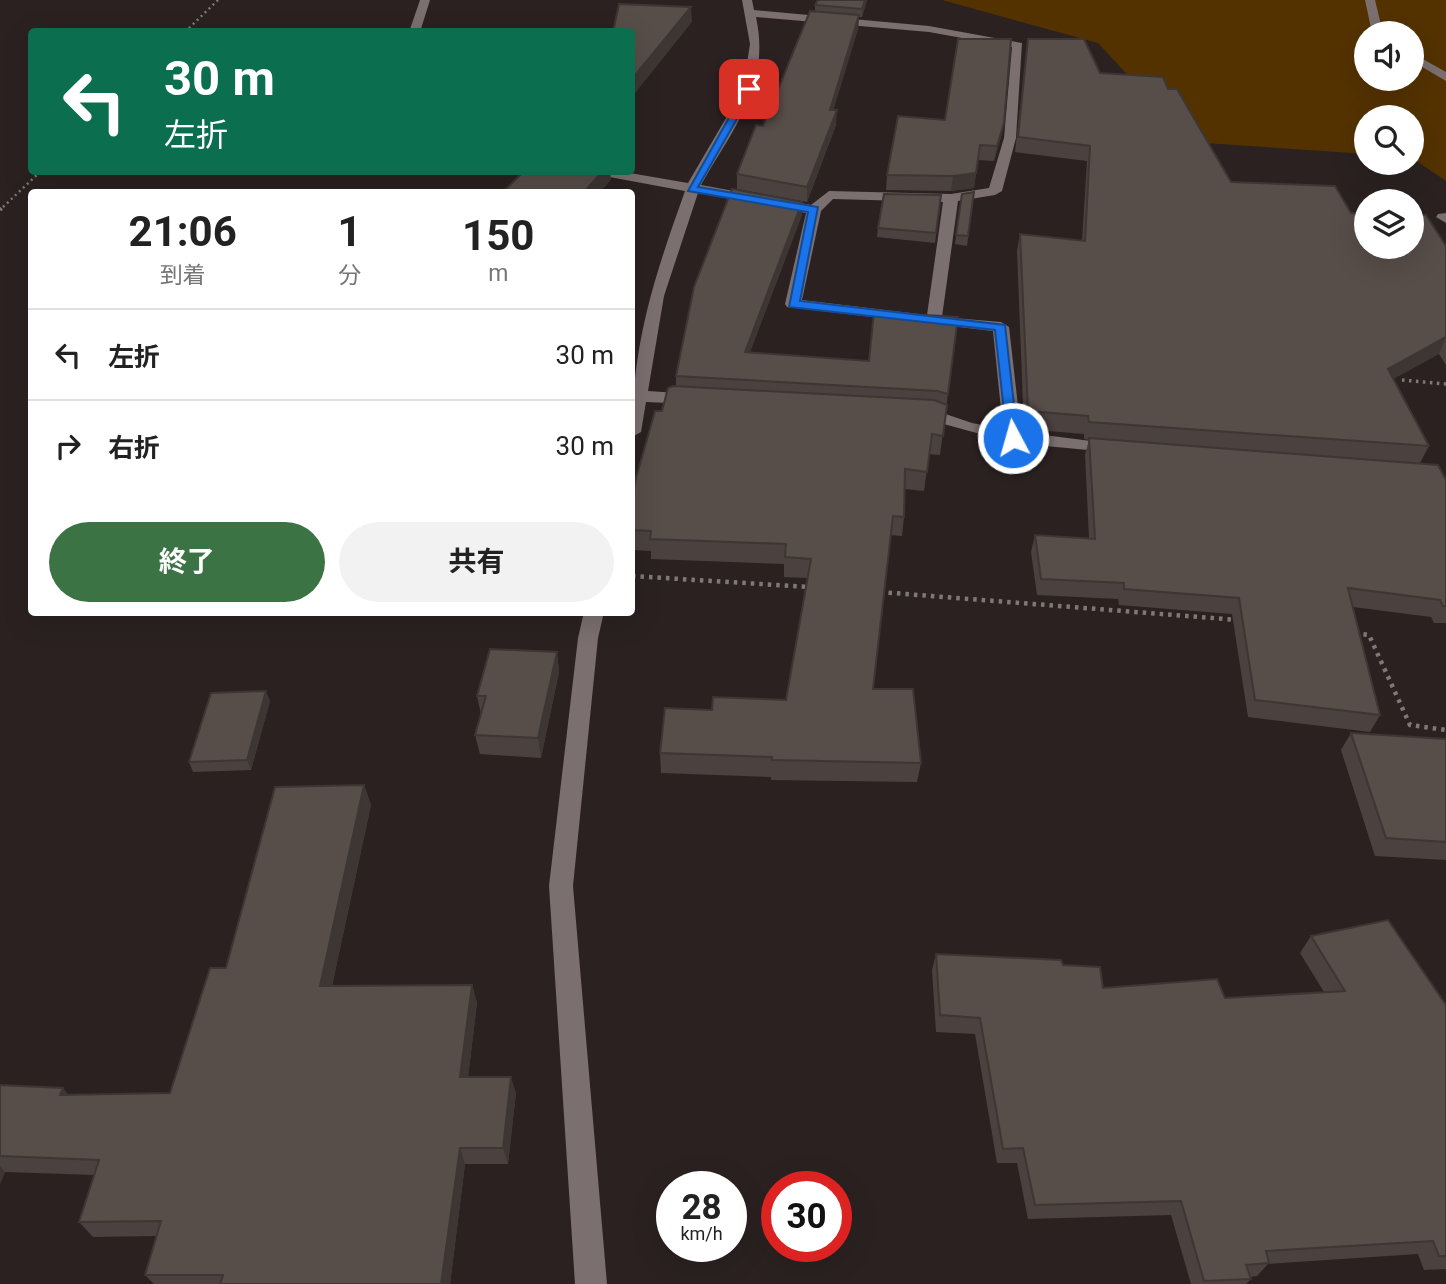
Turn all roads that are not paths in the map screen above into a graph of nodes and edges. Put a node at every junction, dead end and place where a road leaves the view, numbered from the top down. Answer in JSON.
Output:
{"nodes":[{"id":1,"x":425,"y":0,"type":"edge"},
{"id":2,"x":1370,"y":0,"type":"edge"},
{"id":3,"x":748,"y":7,"type":"edge"},
{"id":4,"x":1375,"y":21,"type":"edge"},
{"id":5,"x":415,"y":28,"type":"edge"},
{"id":6,"x":1424,"y":64,"type":"edge"},
{"id":7,"x":1446,"y":77,"type":"edge"},
{"id":8,"x":620,"y":175,"type":"edge"},
{"id":9,"x":692,"y":189,"type":"junction"},
{"id":10,"x":951,"y":198,"type":"junction"},
{"id":11,"x":814,"y":210,"type":"junction"},
{"id":12,"x":934,"y":321,"type":"junction"},
{"id":13,"x":639,"y":396,"type":"junction"},
{"id":14,"x":708,"y":400,"type":"edge"},
{"id":15,"x":895,"y":410,"type":"edge"},
{"id":16,"x":635,"y":417,"type":"edge"},
{"id":17,"x":1013,"y":438,"type":"junction"},
{"id":18,"x":1137,"y":451,"type":"edge"},
{"id":19,"x":593,"y":616,"type":"edge"},
{"id":20,"x":591,"y":1284,"type":"edge"}],
"edges":[{"from":1,"to":5,"type":"street"},
{"from":2,"to":4,"type":"street"},
{"from":3,"to":9,"type":"street"},
{"from":3,"to":10,"type":"street"},
{"from":6,"to":7,"type":"street"},
{"from":8,"to":9,"type":"street"},
{"from":9,"to":11,"type":"street"},
{"from":9,"to":13,"type":"street"},
{"from":10,"to":11,"type":"street"},
{"from":10,"to":12,"type":"street"},
{"from":11,"to":12,"type":"street"},
{"from":12,"to":17,"type":"street"},
{"from":13,"to":14,"type":"street"},
{"from":13,"to":16,"type":"street"},
{"from":15,"to":17,"type":"street"},
{"from":17,"to":18,"type":"street"},
{"from":19,"to":20,"type":"street"}]}
